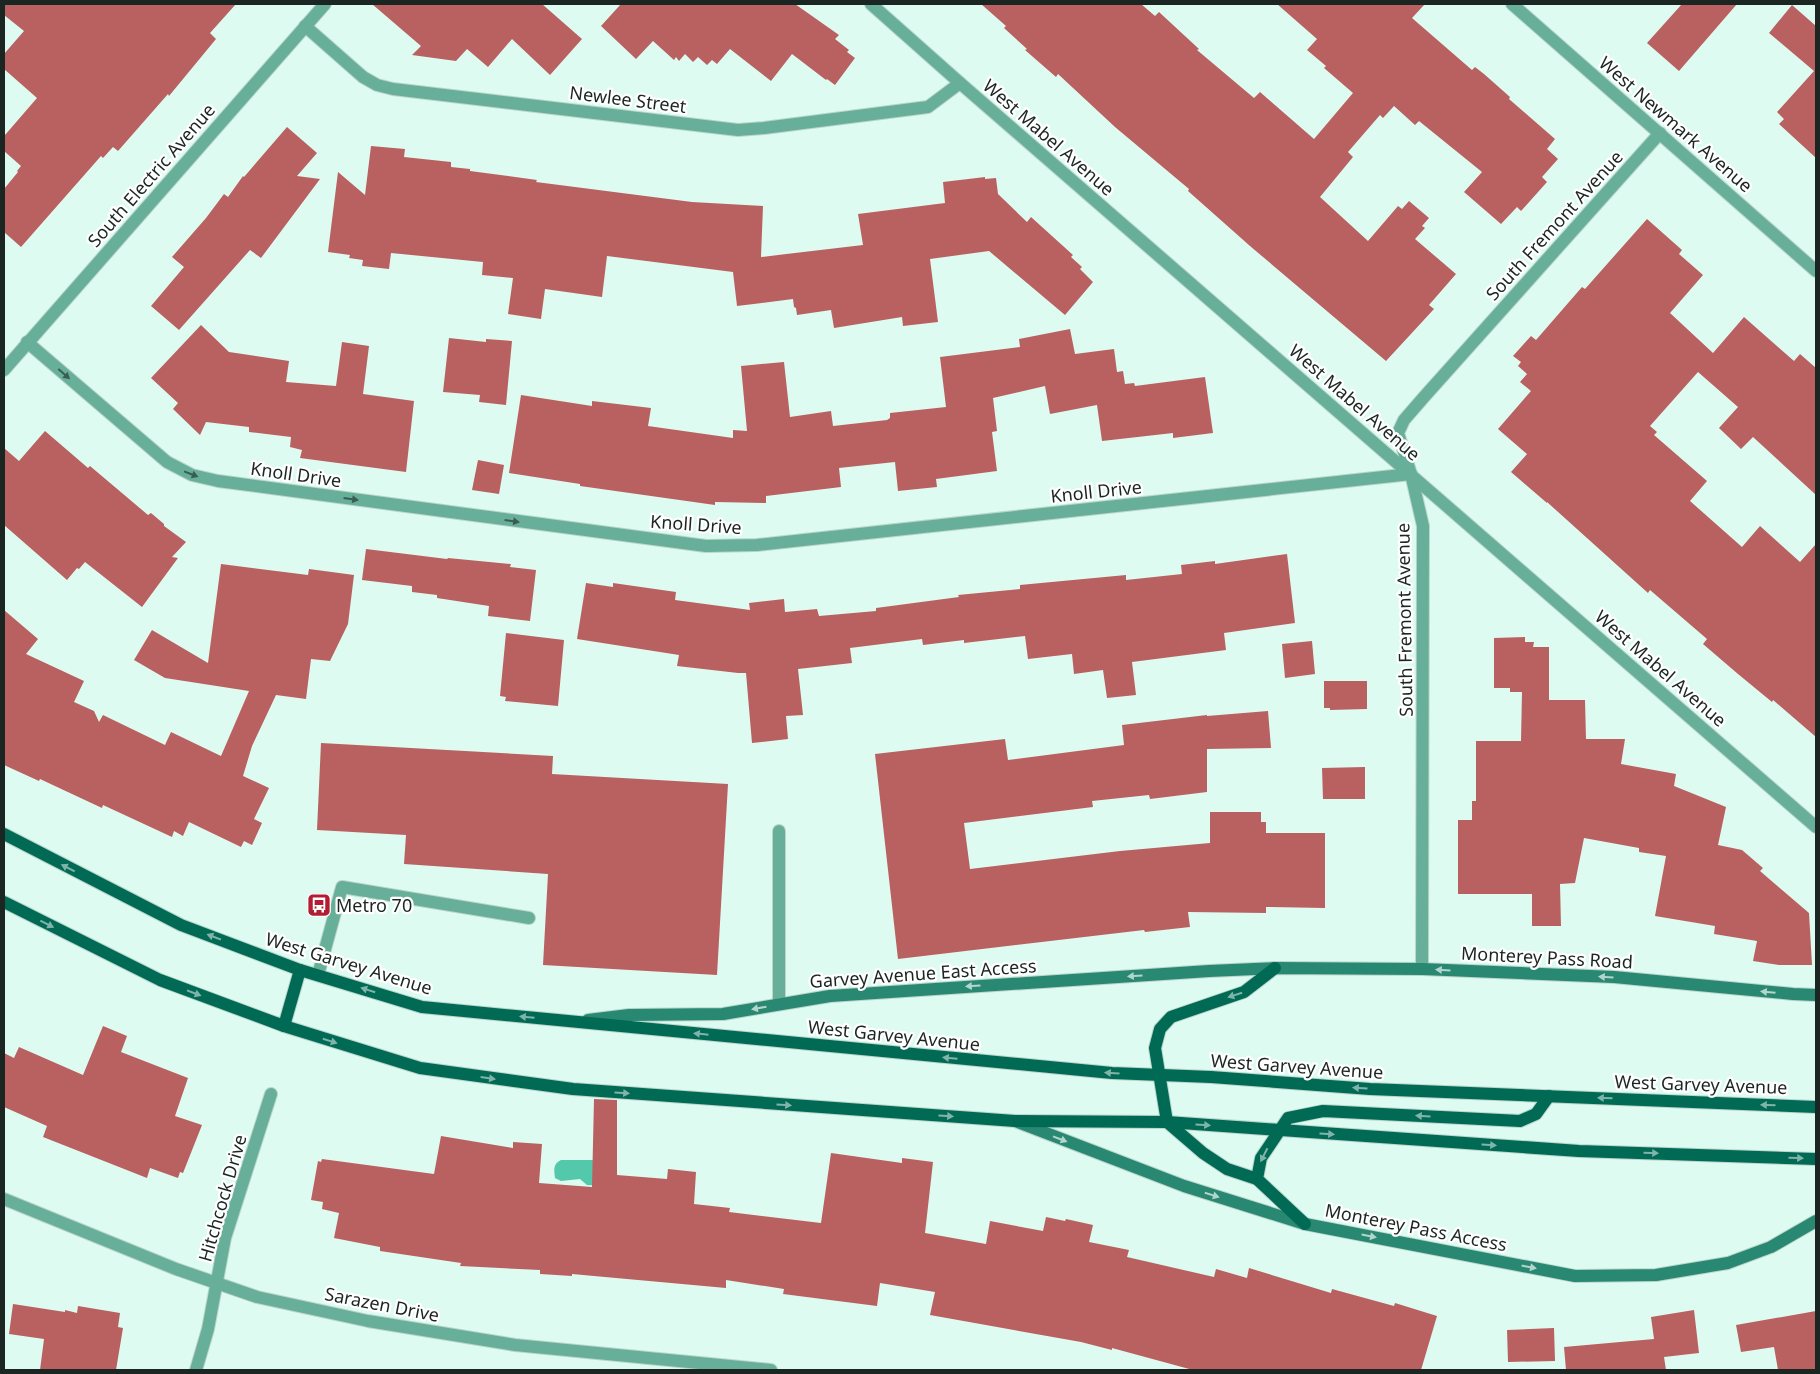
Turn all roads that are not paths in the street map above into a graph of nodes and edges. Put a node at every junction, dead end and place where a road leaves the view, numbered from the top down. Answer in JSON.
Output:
{"nodes":[{"id":1,"x":325,"y":4,"type":"edge"},
{"id":2,"x":871,"y":4,"type":"edge"},
{"id":3,"x":1512,"y":4,"type":"edge"},
{"id":4,"x":305,"y":26,"type":"junction"},
{"id":5,"x":960,"y":83,"type":"junction"},
{"id":6,"x":1660,"y":133,"type":"junction"},
{"id":7,"x":1816,"y":271,"type":"edge"},
{"id":8,"x":27,"y":342,"type":"junction"},
{"id":9,"x":4,"y":370,"type":"edge"},
{"id":10,"x":1411,"y":474,"type":"junction"},
{"id":11,"x":1816,"y":827,"type":"edge"},
{"id":12,"x":779,"y":831,"type":"dead end"},
{"id":13,"x":4,"y":834,"type":"edge"},
{"id":14,"x":4,"y":902,"type":"edge"},
{"id":15,"x":529,"y":918,"type":"dead end"},
{"id":16,"x":1275,"y":968,"type":"junction"},
{"id":17,"x":1422,"y":969,"type":"junction"},
{"id":18,"x":300,"y":970,"type":"junction"},
{"id":19,"x":318,"y":975,"type":"junction"},
{"id":20,"x":1816,"y":994,"type":"edge"},
{"id":21,"x":779,"y":1004,"type":"junction"},
{"id":22,"x":576,"y":1022,"type":"junction"},
{"id":23,"x":284,"y":1026,"type":"junction"},
{"id":24,"x":1160,"y":1076,"type":"junction"},
{"id":25,"x":270,"y":1094,"type":"dead end"},
{"id":26,"x":1549,"y":1096,"type":"junction"},
{"id":27,"x":1816,"y":1107,"type":"edge"},
{"id":28,"x":1014,"y":1121,"type":"junction"},
{"id":29,"x":1166,"y":1122,"type":"junction"},
{"id":30,"x":1278,"y":1131,"type":"junction"},
{"id":31,"x":1816,"y":1159,"type":"edge"},
{"id":32,"x":1257,"y":1179,"type":"junction"},
{"id":33,"x":4,"y":1198,"type":"edge"},
{"id":34,"x":1816,"y":1221,"type":"edge"},
{"id":35,"x":1305,"y":1224,"type":"junction"},
{"id":36,"x":216,"y":1283,"type":"junction"},
{"id":37,"x":676,"y":1365,"type":"edge"},
{"id":38,"x":196,"y":1370,"type":"edge"},
{"id":39,"x":771,"y":1370,"type":"edge"}],
"edges":[{"from":1,"to":4,"type":"street","name":"South Electric Avenue"},
{"from":2,"to":5,"type":"street","name":"West Mabel Avenue"},
{"from":3,"to":6,"type":"street","name":"West Newmark Avenue"},
{"from":4,"to":5,"type":"street","name":"Newlee Street"},
{"from":4,"to":8,"type":"street","name":"South Electric Avenue"},
{"from":5,"to":10,"type":"street","name":"West Mabel Avenue"},
{"from":6,"to":7,"type":"street","name":"West Newmark Avenue"},
{"from":6,"to":10,"type":"street","name":"South Fremont Avenue"},
{"from":8,"to":9,"type":"street","name":"South Electric Avenue"},
{"from":8,"to":10,"type":"street","name":"Knoll Drive","one_way":true},
{"from":10,"to":11,"type":"street","name":"West Mabel Avenue"},
{"from":10,"to":17,"type":"street","name":"South Fremont Avenue"},
{"from":12,"to":21,"type":"street"},
{"from":18,"to":13,"type":"main road","name":"West Garvey Avenue","one_way":true},
{"from":14,"to":23,"type":"main road","one_way":true},
{"from":15,"to":19,"type":"street"},
{"from":16,"to":17,"type":"main road","name":"Monterey Pass Road"},
{"from":16,"to":21,"type":"main road","name":"Garvey Avenue East Access","one_way":true},
{"from":16,"to":24,"type":"main road","one_way":true},
{"from":20,"to":17,"type":"main road","name":"Monterey Pass Road","one_way":true},
{"from":18,"to":19,"type":"main road","name":"West Garvey Avenue"},
{"from":18,"to":23,"type":"main road"},
{"from":22,"to":19,"type":"main road","name":"West Garvey Avenue","one_way":true},
{"from":21,"to":22,"type":"main road","name":"Garvey Avenue East Access","one_way":true},
{"from":24,"to":22,"type":"main road","name":"West Garvey Avenue","one_way":true},
{"from":23,"to":28,"type":"main road","one_way":true},
{"from":26,"to":24,"type":"main road","name":"West Garvey Avenue","one_way":true},
{"from":24,"to":29,"type":"main road"},
{"from":25,"to":36,"type":"street","name":"Hitchcock Drive"},
{"from":27,"to":26,"type":"main road","name":"West Garvey Avenue","one_way":true},
{"from":26,"to":30,"type":"main road","one_way":true},
{"from":28,"to":29,"type":"main road"},
{"from":28,"to":35,"type":"main road","name":"Monterey Pass Access","one_way":true},
{"from":29,"to":30,"type":"main road","one_way":true},
{"from":29,"to":32,"type":"main road"},
{"from":30,"to":31,"type":"main road","one_way":true},
{"from":30,"to":32,"type":"main road","one_way":true},
{"from":32,"to":35,"type":"main road"},
{"from":33,"to":36,"type":"street","name":"Sarazen Drive"},
{"from":35,"to":34,"type":"main road","name":"Monterey Pass Access","one_way":true},
{"from":36,"to":37,"type":"street","name":"Sarazen Drive"},
{"from":36,"to":38,"type":"street","name":"Hitchcock Drive"},
{"from":37,"to":39,"type":"street","name":"Sarazen Drive"}]}
